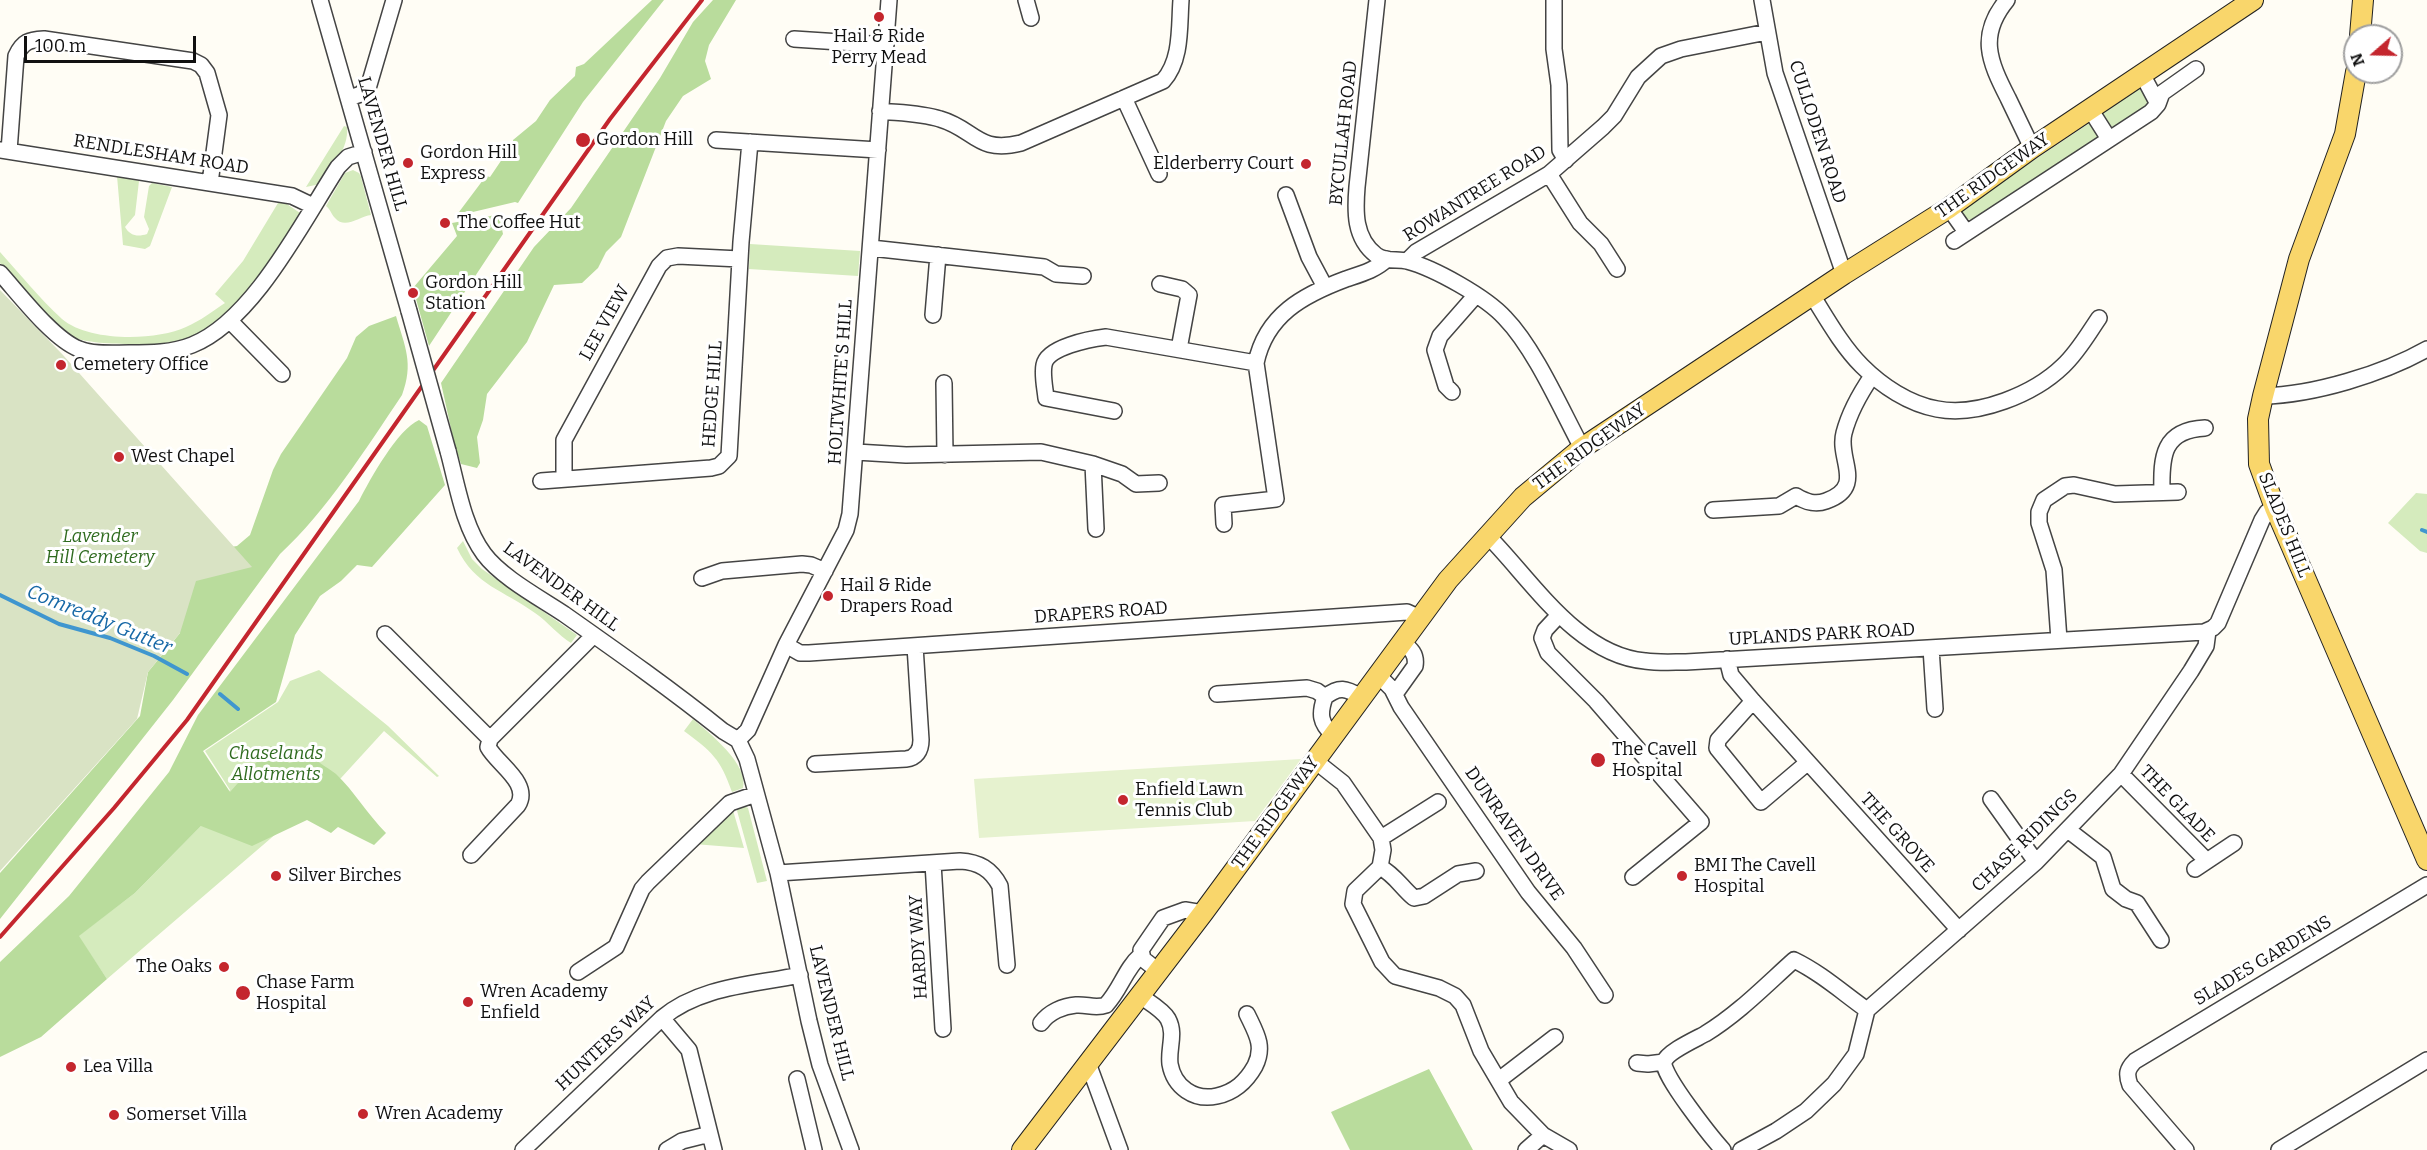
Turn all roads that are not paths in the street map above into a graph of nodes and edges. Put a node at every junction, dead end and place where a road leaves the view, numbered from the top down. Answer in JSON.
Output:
{"nodes":[{"id":1,"x":320,"y":0,"type":"edge"},
{"id":2,"x":394,"y":0,"type":"edge"},
{"id":3,"x":889,"y":0,"type":"edge"},
{"id":4,"x":1026,"y":0,"type":"edge"},
{"id":5,"x":1181,"y":0,"type":"edge"},
{"id":6,"x":1377,"y":0,"type":"edge"},
{"id":7,"x":1554,"y":0,"type":"edge"},
{"id":8,"x":1762,"y":0,"type":"edge"},
{"id":9,"x":2007,"y":0,"type":"edge"},
{"id":10,"x":2253,"y":0,"type":"edge"},
{"id":11,"x":2364,"y":0,"type":"edge"},
{"id":12,"x":1031,"y":18,"type":"dead end"},
{"id":13,"x":2362,"y":24,"type":"edge"},
{"id":14,"x":1767,"y":32,"type":"junction"},
{"id":15,"x":794,"y":39,"type":"dead end"},
{"id":16,"x":886,"y":45,"type":"junction"},
{"id":17,"x":2196,"y":69,"type":"dead end"},
{"id":18,"x":2142,"y":74,"type":"junction"},
{"id":19,"x":2354,"y":84,"type":"edge"},
{"id":20,"x":349,"y":98,"type":"junction"},
{"id":21,"x":1124,"y":98,"type":"junction"},
{"id":22,"x":2158,"y":104,"type":"junction"},
{"id":23,"x":2090,"y":109,"type":"junction"},
{"id":24,"x":880,"y":111,"type":"junction"},
{"id":25,"x":2109,"y":139,"type":"junction"},
{"id":26,"x":716,"y":140,"type":"dead end"},
{"id":27,"x":750,"y":142,"type":"junction"},
{"id":28,"x":2032,"y":148,"type":"junction"},
{"id":29,"x":4,"y":150,"type":"edge"},
{"id":30,"x":878,"y":150,"type":"junction"},
{"id":31,"x":364,"y":152,"type":"junction"},
{"id":32,"x":1566,"y":160,"type":"junction"},
{"id":33,"x":1159,"y":174,"type":"dead end"},
{"id":34,"x":1548,"y":174,"type":"junction"},
{"id":35,"x":210,"y":183,"type":"junction"},
{"id":36,"x":1286,"y":195,"type":"dead end"},
{"id":37,"x":313,"y":206,"type":"junction"},
{"id":38,"x":1949,"y":208,"type":"junction"},
{"id":39,"x":871,"y":248,"type":"junction"},
{"id":40,"x":938,"y":255,"type":"junction"},
{"id":41,"x":740,"y":259,"type":"junction"},
{"id":42,"x":1388,"y":260,"type":"junction"},
{"id":43,"x":1407,"y":261,"type":"junction"},
{"id":44,"x":1617,"y":269,"type":"dead end"},
{"id":45,"x":0,"y":273,"type":"edge"},
{"id":46,"x":1844,"y":274,"type":"junction"},
{"id":47,"x":1083,"y":276,"type":"dead end"},
{"id":48,"x":1160,"y":284,"type":"dead end"},
{"id":49,"x":1325,"y":286,"type":"junction"},
{"id":50,"x":1476,"y":295,"type":"junction"},
{"id":51,"x":1812,"y":295,"type":"junction"},
{"id":52,"x":933,"y":315,"type":"dead end"},
{"id":53,"x":2099,"y":318,"type":"dead end"},
{"id":54,"x":231,"y":322,"type":"junction"},
{"id":55,"x":1179,"y":349,"type":"junction"},
{"id":56,"x":2427,"y":349,"type":"edge"},
{"id":57,"x":1256,"y":363,"type":"junction"},
{"id":58,"x":282,"y":374,"type":"dead end"},
{"id":59,"x":1872,"y":376,"type":"junction"},
{"id":60,"x":944,"y":383,"type":"dead end"},
{"id":61,"x":1452,"y":392,"type":"dead end"},
{"id":62,"x":2263,"y":396,"type":"junction"},
{"id":63,"x":1114,"y":411,"type":"dead end"},
{"id":64,"x":2205,"y":428,"type":"dead end"},
{"id":65,"x":1582,"y":448,"type":"junction"},
{"id":66,"x":856,"y":452,"type":"junction"},
{"id":67,"x":945,"y":455,"type":"junction"},
{"id":68,"x":1094,"y":464,"type":"junction"},
{"id":69,"x":564,"y":478,"type":"junction"},
{"id":70,"x":541,"y":481,"type":"dead end"},
{"id":71,"x":1159,"y":483,"type":"dead end"},
{"id":72,"x":2162,"y":492,"type":"junction"},
{"id":73,"x":2178,"y":492,"type":"dead end"},
{"id":74,"x":2275,"y":508,"type":"junction"},
{"id":75,"x":1713,"y":510,"type":"dead end"},
{"id":76,"x":1224,"y":524,"type":"dead end"},
{"id":77,"x":1096,"y":529,"type":"dead end"},
{"id":78,"x":1487,"y":535,"type":"junction"},
{"id":79,"x":825,"y":571,"type":"junction"},
{"id":80,"x":702,"y":578,"type":"dead end"},
{"id":81,"x":1559,"y":615,"type":"junction"},
{"id":82,"x":1420,"y":618,"type":"junction"},
{"id":83,"x":2208,"y":631,"type":"junction"},
{"id":84,"x":385,"y":634,"type":"dead end"},
{"id":85,"x":594,"y":635,"type":"junction"},
{"id":86,"x":2059,"y":640,"type":"junction"},
{"id":87,"x":1402,"y":642,"type":"junction"},
{"id":88,"x":786,"y":645,"type":"junction"},
{"id":89,"x":915,"y":646,"type":"junction"},
{"id":90,"x":1931,"y":648,"type":"junction"},
{"id":91,"x":1727,"y":659,"type":"junction"},
{"id":92,"x":1378,"y":675,"type":"junction"},
{"id":93,"x":1217,"y":694,"type":"dead end"},
{"id":94,"x":1395,"y":694,"type":"junction"},
{"id":95,"x":1324,"y":697,"type":"junction"},
{"id":96,"x":1361,"y":697,"type":"junction"},
{"id":97,"x":1753,"y":701,"type":"junction"},
{"id":98,"x":1935,"y":709,"type":"dead end"},
{"id":99,"x":1333,"y":735,"type":"junction"},
{"id":100,"x":490,"y":738,"type":"junction"},
{"id":101,"x":738,"y":740,"type":"junction"},
{"id":102,"x":1314,"y":760,"type":"junction"},
{"id":103,"x":1807,"y":763,"type":"junction"},
{"id":104,"x":815,"y":764,"type":"dead end"},
{"id":105,"x":2121,"y":774,"type":"junction"},
{"id":106,"x":756,"y":794,"type":"junction"},
{"id":107,"x":1991,"y":799,"type":"dead end"},
{"id":108,"x":1438,"y":802,"type":"dead end"},
{"id":109,"x":2068,"y":830,"type":"junction"},
{"id":110,"x":1380,"y":838,"type":"junction"},
{"id":111,"x":2234,"y":843,"type":"dead end"},
{"id":112,"x":471,"y":855,"type":"dead end"},
{"id":113,"x":2427,"y":860,"type":"edge"},
{"id":114,"x":2036,"y":862,"type":"junction"},
{"id":115,"x":933,"y":863,"type":"junction"},
{"id":116,"x":1380,"y":867,"type":"junction"},
{"id":117,"x":1476,"y":871,"type":"dead end"},
{"id":118,"x":778,"y":873,"type":"junction"},
{"id":119,"x":1632,"y":877,"type":"dead end"},
{"id":120,"x":2427,"y":885,"type":"edge"},
{"id":121,"x":1203,"y":913,"type":"junction"},
{"id":122,"x":1959,"y":930,"type":"junction"},
{"id":123,"x":2161,"y":940,"type":"dead end"},
{"id":124,"x":1142,"y":955,"type":"junction"},
{"id":125,"x":1007,"y":965,"type":"dead end"},
{"id":126,"x":1157,"y":970,"type":"junction"},
{"id":127,"x":578,"y":972,"type":"dead end"},
{"id":128,"x":800,"y":975,"type":"junction"},
{"id":129,"x":1139,"y":995,"type":"junction"},
{"id":130,"x":1605,"y":995,"type":"dead end"},
{"id":131,"x":1867,"y":1010,"type":"junction"},
{"id":132,"x":1247,"y":1014,"type":"dead end"},
{"id":133,"x":662,"y":1017,"type":"junction"},
{"id":134,"x":1041,"y":1023,"type":"dead end"},
{"id":135,"x":943,"y":1029,"type":"dead end"},
{"id":136,"x":1555,"y":1037,"type":"dead end"},
{"id":137,"x":2427,"y":1060,"type":"edge"},
{"id":138,"x":1664,"y":1062,"type":"junction"},
{"id":139,"x":1088,"y":1063,"type":"junction"},
{"id":140,"x":1637,"y":1063,"type":"dead end"},
{"id":141,"x":797,"y":1079,"type":"dead end"},
{"id":142,"x":1499,"y":1080,"type":"junction"},
{"id":143,"x":710,"y":1134,"type":"junction"},
{"id":144,"x":1543,"y":1135,"type":"junction"},
{"id":145,"x":523,"y":1150,"type":"edge"},
{"id":146,"x":667,"y":1150,"type":"edge"},
{"id":147,"x":714,"y":1150,"type":"edge"},
{"id":148,"x":813,"y":1150,"type":"edge"},
{"id":149,"x":851,"y":1150,"type":"edge"},
{"id":150,"x":1022,"y":1150,"type":"edge"},
{"id":151,"x":1120,"y":1150,"type":"edge"},
{"id":152,"x":1526,"y":1150,"type":"edge"},
{"id":153,"x":1569,"y":1150,"type":"edge"},
{"id":154,"x":1723,"y":1150,"type":"edge"},
{"id":155,"x":1741,"y":1150,"type":"edge"},
{"id":156,"x":2186,"y":1150,"type":"edge"},
{"id":157,"x":2279,"y":1150,"type":"edge"}],
"edges":[{"from":1,"to":20,"type":"street","name":"LAVENDER HILL"},
{"from":2,"to":20,"type":"street"},
{"from":3,"to":16,"type":"street","name":"HOLTWHITE'S HILL"},
{"from":4,"to":12,"type":"street"},
{"from":5,"to":21,"type":"street"},
{"from":6,"to":42,"type":"street","name":"BYCULLAH ROAD"},
{"from":7,"to":32,"type":"street"},
{"from":8,"to":14,"type":"street","name":"CULLODEN ROAD"},
{"from":9,"to":28,"type":"street"},
{"from":10,"to":18,"type":"main road","name":"THE RIDGEWAY"},
{"from":11,"to":13,"type":"main road"},
{"from":14,"to":32,"type":"street","name":"ROWANTREE ROAD"},
{"from":14,"to":46,"type":"street","name":"CULLODEN ROAD"},
{"from":15,"to":16,"type":"street"},
{"from":16,"to":24,"type":"street","name":"HOLTWHITE'S HILL"},
{"from":17,"to":22,"type":"street"},
{"from":18,"to":22,"type":"street"},
{"from":18,"to":23,"type":"main road","name":"THE RIDGEWAY"},
{"from":19,"to":62,"type":"main road","name":"SLADES HILL"},
{"from":20,"to":31,"type":"street","name":"LAVENDER HILL"},
{"from":21,"to":24,"type":"street"},
{"from":21,"to":33,"type":"street"},
{"from":22,"to":25,"type":"street"},
{"from":23,"to":25,"type":"street"},
{"from":23,"to":28,"type":"main road","name":"THE RIDGEWAY"},
{"from":24,"to":30,"type":"street","name":"HOLTWHITE'S HILL"},
{"from":25,"to":38,"type":"street"},
{"from":26,"to":27,"type":"street"},
{"from":27,"to":30,"type":"street"},
{"from":27,"to":41,"type":"street","name":"HEDGE HILL"},
{"from":28,"to":38,"type":"main road","name":"THE RIDGEWAY"},
{"from":29,"to":35,"type":"street","name":"RENDLESHAM ROAD"},
{"from":29,"to":35,"type":"street"},
{"from":30,"to":39,"type":"street","name":"HOLTWHITE'S HILL"},
{"from":31,"to":37,"type":"street"},
{"from":31,"to":85,"type":"street","name":"LAVENDER HILL","bridge":true},
{"from":32,"to":34,"type":"street","name":"ROWANTREE ROAD"},
{"from":34,"to":43,"type":"street","name":"ROWANTREE ROAD"},
{"from":34,"to":44,"type":"street"},
{"from":35,"to":37,"type":"street","name":"RENDLESHAM ROAD"},
{"from":36,"to":49,"type":"street"},
{"from":37,"to":54,"type":"street"},
{"from":38,"to":46,"type":"main road","name":"THE RIDGEWAY"},
{"from":39,"to":40,"type":"street"},
{"from":39,"to":66,"type":"street","name":"HOLTWHITE'S HILL"},
{"from":40,"to":47,"type":"street"},
{"from":40,"to":52,"type":"street"},
{"from":41,"to":69,"type":"street","name":"LEE VIEW"},
{"from":41,"to":69,"type":"street","name":"HEDGE HILL"},
{"from":42,"to":43,"type":"street"},
{"from":42,"to":49,"type":"street","name":"ROWANTREE ROAD"},
{"from":43,"to":50,"type":"street"},
{"from":45,"to":54,"type":"street"},
{"from":46,"to":51,"type":"main road","name":"THE RIDGEWAY"},
{"from":48,"to":55,"type":"street"},
{"from":49,"to":57,"type":"street","name":"ROWANTREE ROAD"},
{"from":50,"to":61,"type":"street"},
{"from":50,"to":65,"type":"street"},
{"from":51,"to":59,"type":"street"},
{"from":51,"to":65,"type":"main road","name":"THE RIDGEWAY"},
{"from":53,"to":59,"type":"street"},
{"from":54,"to":58,"type":"street"},
{"from":55,"to":57,"type":"street"},
{"from":55,"to":63,"type":"street"},
{"from":56,"to":62,"type":"street"},
{"from":57,"to":76,"type":"street","name":"ROWANTREE ROAD"},
{"from":59,"to":75,"type":"street"},
{"from":60,"to":67,"type":"street"},
{"from":62,"to":74,"type":"main road","name":"SLADES HILL"},
{"from":64,"to":72,"type":"street"},
{"from":65,"to":78,"type":"main road","name":"THE RIDGEWAY"},
{"from":66,"to":67,"type":"street"},
{"from":66,"to":79,"type":"street","name":"HOLTWHITE'S HILL"},
{"from":67,"to":68,"type":"street"},
{"from":68,"to":71,"type":"street"},
{"from":68,"to":77,"type":"street"},
{"from":69,"to":70,"type":"street","name":"HEDGE HILL"},
{"from":72,"to":73,"type":"street"},
{"from":72,"to":86,"type":"street"},
{"from":74,"to":83,"type":"street","name":"CHASE RIDINGS"},
{"from":74,"to":113,"type":"main road","name":"SLADES HILL"},
{"from":78,"to":81,"type":"street","name":"UPLANDS PARK ROAD"},
{"from":78,"to":82,"type":"main road","name":"THE RIDGEWAY"},
{"from":79,"to":80,"type":"street"},
{"from":79,"to":88,"type":"street","name":"HOLTWHITE'S HILL"},
{"from":81,"to":91,"type":"street","name":"UPLANDS PARK ROAD"},
{"from":81,"to":119,"type":"street"},
{"from":82,"to":87,"type":"main road","name":"THE RIDGEWAY"},
{"from":82,"to":89,"type":"street","name":"DRAPERS ROAD"},
{"from":83,"to":86,"type":"street","name":"UPLANDS PARK ROAD"},
{"from":83,"to":105,"type":"street","name":"CHASE RIDINGS"},
{"from":84,"to":100,"type":"street"},
{"from":85,"to":100,"type":"street"},
{"from":85,"to":101,"type":"street","name":"LAVENDER HILL"},
{"from":86,"to":90,"type":"street","name":"UPLANDS PARK ROAD"},
{"from":87,"to":92,"type":"main road","name":"THE RIDGEWAY"},
{"from":87,"to":94,"type":"street"},
{"from":88,"to":89,"type":"street","name":"DRAPERS ROAD"},
{"from":88,"to":101,"type":"street","name":"HOLTWHITE'S HILL"},
{"from":89,"to":104,"type":"street"},
{"from":90,"to":91,"type":"street","name":"UPLANDS PARK ROAD"},
{"from":90,"to":98,"type":"street"},
{"from":91,"to":97,"type":"street","name":"THE GROVE"},
{"from":92,"to":94,"type":"street","name":"DUNRAVEN DRIVE"},
{"from":92,"to":96,"type":"main road","name":"THE RIDGEWAY"},
{"from":93,"to":95,"type":"street"},
{"from":94,"to":130,"type":"street","name":"DUNRAVEN DRIVE"},
{"from":95,"to":96,"type":"street"},
{"from":95,"to":99,"type":"street"},
{"from":96,"to":99,"type":"main road","name":"THE RIDGEWAY"},
{"from":97,"to":103,"type":"street","name":"THE GROVE"},
{"from":97,"to":103,"type":"street"},
{"from":99,"to":102,"type":"main road","name":"THE RIDGEWAY"},
{"from":100,"to":112,"type":"street"},
{"from":101,"to":106,"type":"street","name":"LAVENDER HILL"},
{"from":102,"to":110,"type":"street"},
{"from":102,"to":121,"type":"main road","name":"THE RIDGEWAY"},
{"from":103,"to":122,"type":"street","name":"THE GROVE"},
{"from":105,"to":109,"type":"street","name":"CHASE RIDINGS"},
{"from":105,"to":111,"type":"street","name":"THE GLADE"},
{"from":106,"to":118,"type":"street","name":"LAVENDER HILL"},
{"from":106,"to":127,"type":"street"},
{"from":107,"to":114,"type":"street"},
{"from":108,"to":110,"type":"street"},
{"from":109,"to":114,"type":"street","name":"CHASE RIDINGS"},
{"from":109,"to":123,"type":"street"},
{"from":110,"to":116,"type":"street"},
{"from":114,"to":122,"type":"street","name":"CHASE RIDINGS"},
{"from":115,"to":118,"type":"street"},
{"from":115,"to":125,"type":"street"},
{"from":115,"to":135,"type":"street","name":"HARDY WAY"},
{"from":116,"to":117,"type":"street"},
{"from":116,"to":142,"type":"street"},
{"from":118,"to":128,"type":"street","name":"LAVENDER HILL"},
{"from":120,"to":156,"type":"street","name":"SLADES GARDENS"},
{"from":121,"to":124,"type":"street"},
{"from":121,"to":126,"type":"main road","name":"THE RIDGEWAY"},
{"from":122,"to":131,"type":"street","name":"CHASE RIDINGS"},
{"from":124,"to":126,"type":"street"},
{"from":124,"to":134,"type":"street"},
{"from":126,"to":129,"type":"main road","name":"THE RIDGEWAY"},
{"from":128,"to":133,"type":"street","name":"HUNTERS WAY"},
{"from":128,"to":149,"type":"street","name":"LAVENDER HILL"},
{"from":129,"to":132,"type":"street"},
{"from":129,"to":139,"type":"main road","name":"THE RIDGEWAY"},
{"from":131,"to":138,"type":"street"},
{"from":131,"to":155,"type":"street"},
{"from":133,"to":143,"type":"street"},
{"from":133,"to":145,"type":"street","name":"HUNTERS WAY"},
{"from":136,"to":142,"type":"street"},
{"from":137,"to":157,"type":"street"},
{"from":138,"to":140,"type":"street"},
{"from":138,"to":154,"type":"street"},
{"from":139,"to":150,"type":"main road","name":"THE RIDGEWAY"},
{"from":139,"to":151,"type":"street"},
{"from":141,"to":148,"type":"street"},
{"from":142,"to":144,"type":"street"},
{"from":143,"to":146,"type":"street"},
{"from":143,"to":147,"type":"street"},
{"from":144,"to":152,"type":"street"},
{"from":144,"to":153,"type":"street"}]}
